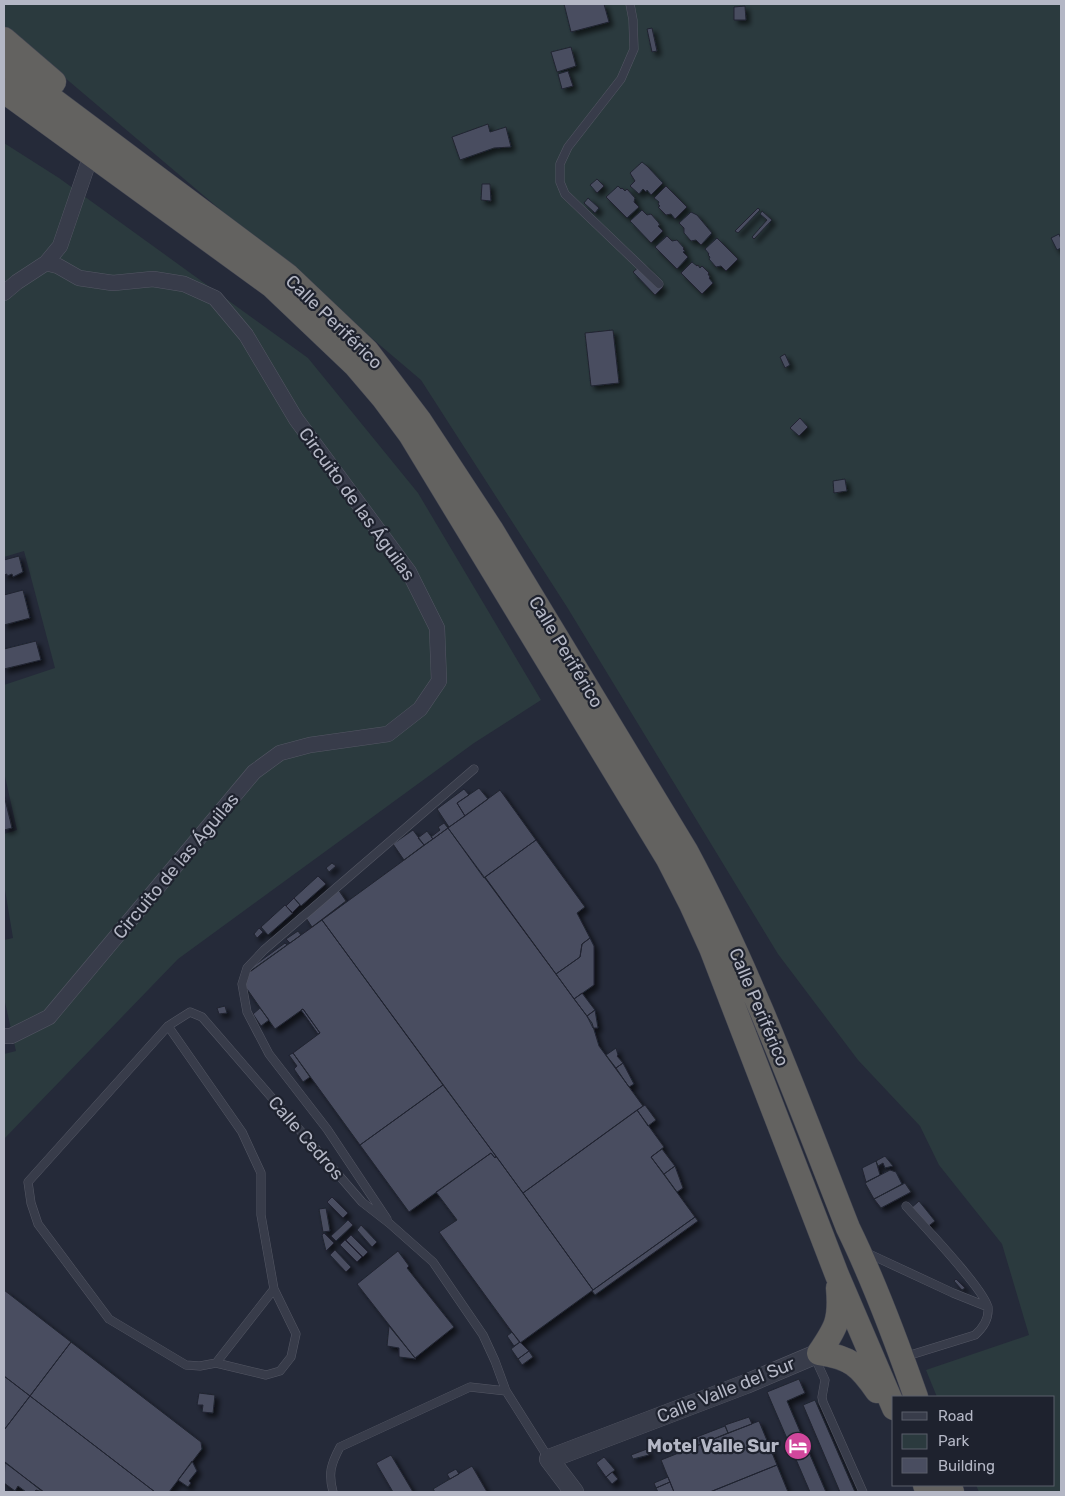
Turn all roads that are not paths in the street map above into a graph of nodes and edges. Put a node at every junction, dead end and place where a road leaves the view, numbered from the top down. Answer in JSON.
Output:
{"nodes":[{"id":1,"x":630,"y":4,"type":"edge"},
{"id":2,"x":4,"y":39,"type":"edge"},
{"id":3,"x":4,"y":63,"type":"edge"},
{"id":4,"x":4,"y":91,"type":"edge"},
{"id":5,"x":122,"y":151,"type":"junction"},
{"id":6,"x":91,"y":155,"type":"junction"},
{"id":7,"x":46,"y":263,"type":"junction"},
{"id":8,"x":659,"y":284,"type":"dead end"},
{"id":9,"x":4,"y":293,"type":"edge"},
{"id":10,"x":474,"y":768,"type":"dead end"},
{"id":11,"x":168,"y":1026,"type":"junction"},
{"id":12,"x":4,"y":1036,"type":"edge"},
{"id":13,"x":906,"y":1206,"type":"dead end"},
{"id":14,"x":389,"y":1223,"type":"junction"},
{"id":15,"x":858,"y":1249,"type":"junction"},
{"id":16,"x":837,"y":1274,"type":"junction"},
{"id":17,"x":274,"y":1289,"type":"junction"},
{"id":18,"x":988,"y":1307,"type":"junction"},
{"id":19,"x":816,"y":1354,"type":"junction"},
{"id":20,"x":902,"y":1358,"type":"junction"},
{"id":21,"x":216,"y":1363,"type":"junction"},
{"id":22,"x":506,"y":1391,"type":"junction"},
{"id":23,"x":916,"y":1396,"type":"edge"},
{"id":24,"x":892,"y":1403,"type":"edge"},
{"id":25,"x":892,"y":1410,"type":"edge"},
{"id":26,"x":549,"y":1460,"type":"junction"},
{"id":27,"x":333,"y":1492,"type":"edge"},
{"id":28,"x":574,"y":1492,"type":"edge"},
{"id":29,"x":863,"y":1492,"type":"edge"}],
"edges":[{"from":1,"to":8,"type":"lane"},
{"from":2,"to":5,"type":"highway"},
{"from":3,"to":5,"type":"highway","name":"Calle Periférico"},
{"from":4,"to":6,"type":"highway","name":"Calle Periférico"},
{"from":5,"to":15,"type":"highway","name":"Calle Periférico"},
{"from":6,"to":7,"type":"street"},
{"from":6,"to":16,"type":"highway","name":"Calle Periférico"},
{"from":7,"to":9,"type":"street"},
{"from":7,"to":12,"type":"street","name":"Circuito de las Águilas"},
{"from":10,"to":14,"type":"lane"},
{"from":11,"to":14,"type":"lane","name":"Calle Cedros"},
{"from":11,"to":17,"type":"lane"},
{"from":11,"to":21,"type":"lane","name":"Calle Cedros"},
{"from":13,"to":18,"type":"lane"},
{"from":14,"to":22,"type":"lane","name":"Calle Cedros"},
{"from":15,"to":18,"type":"lane"},
{"from":15,"to":20,"type":"highway","name":"Calle Periférico"},
{"from":16,"to":19,"type":"highway"},
{"from":16,"to":24,"type":"highway","name":"Calle Periférico"},
{"from":17,"to":21,"type":"lane"},
{"from":17,"to":21,"type":"lane"},
{"from":18,"to":20,"type":"lane"},
{"from":19,"to":25,"type":"highway"},
{"from":19,"to":26,"type":"street","name":"Calle Valle del Sur"},
{"from":19,"to":29,"type":"lane"},
{"from":20,"to":23,"type":"highway","name":"Calle Periférico"},
{"from":22,"to":26,"type":"lane","name":"Calle Cedros"},
{"from":22,"to":27,"type":"lane"},
{"from":26,"to":28,"type":"street"}]}
